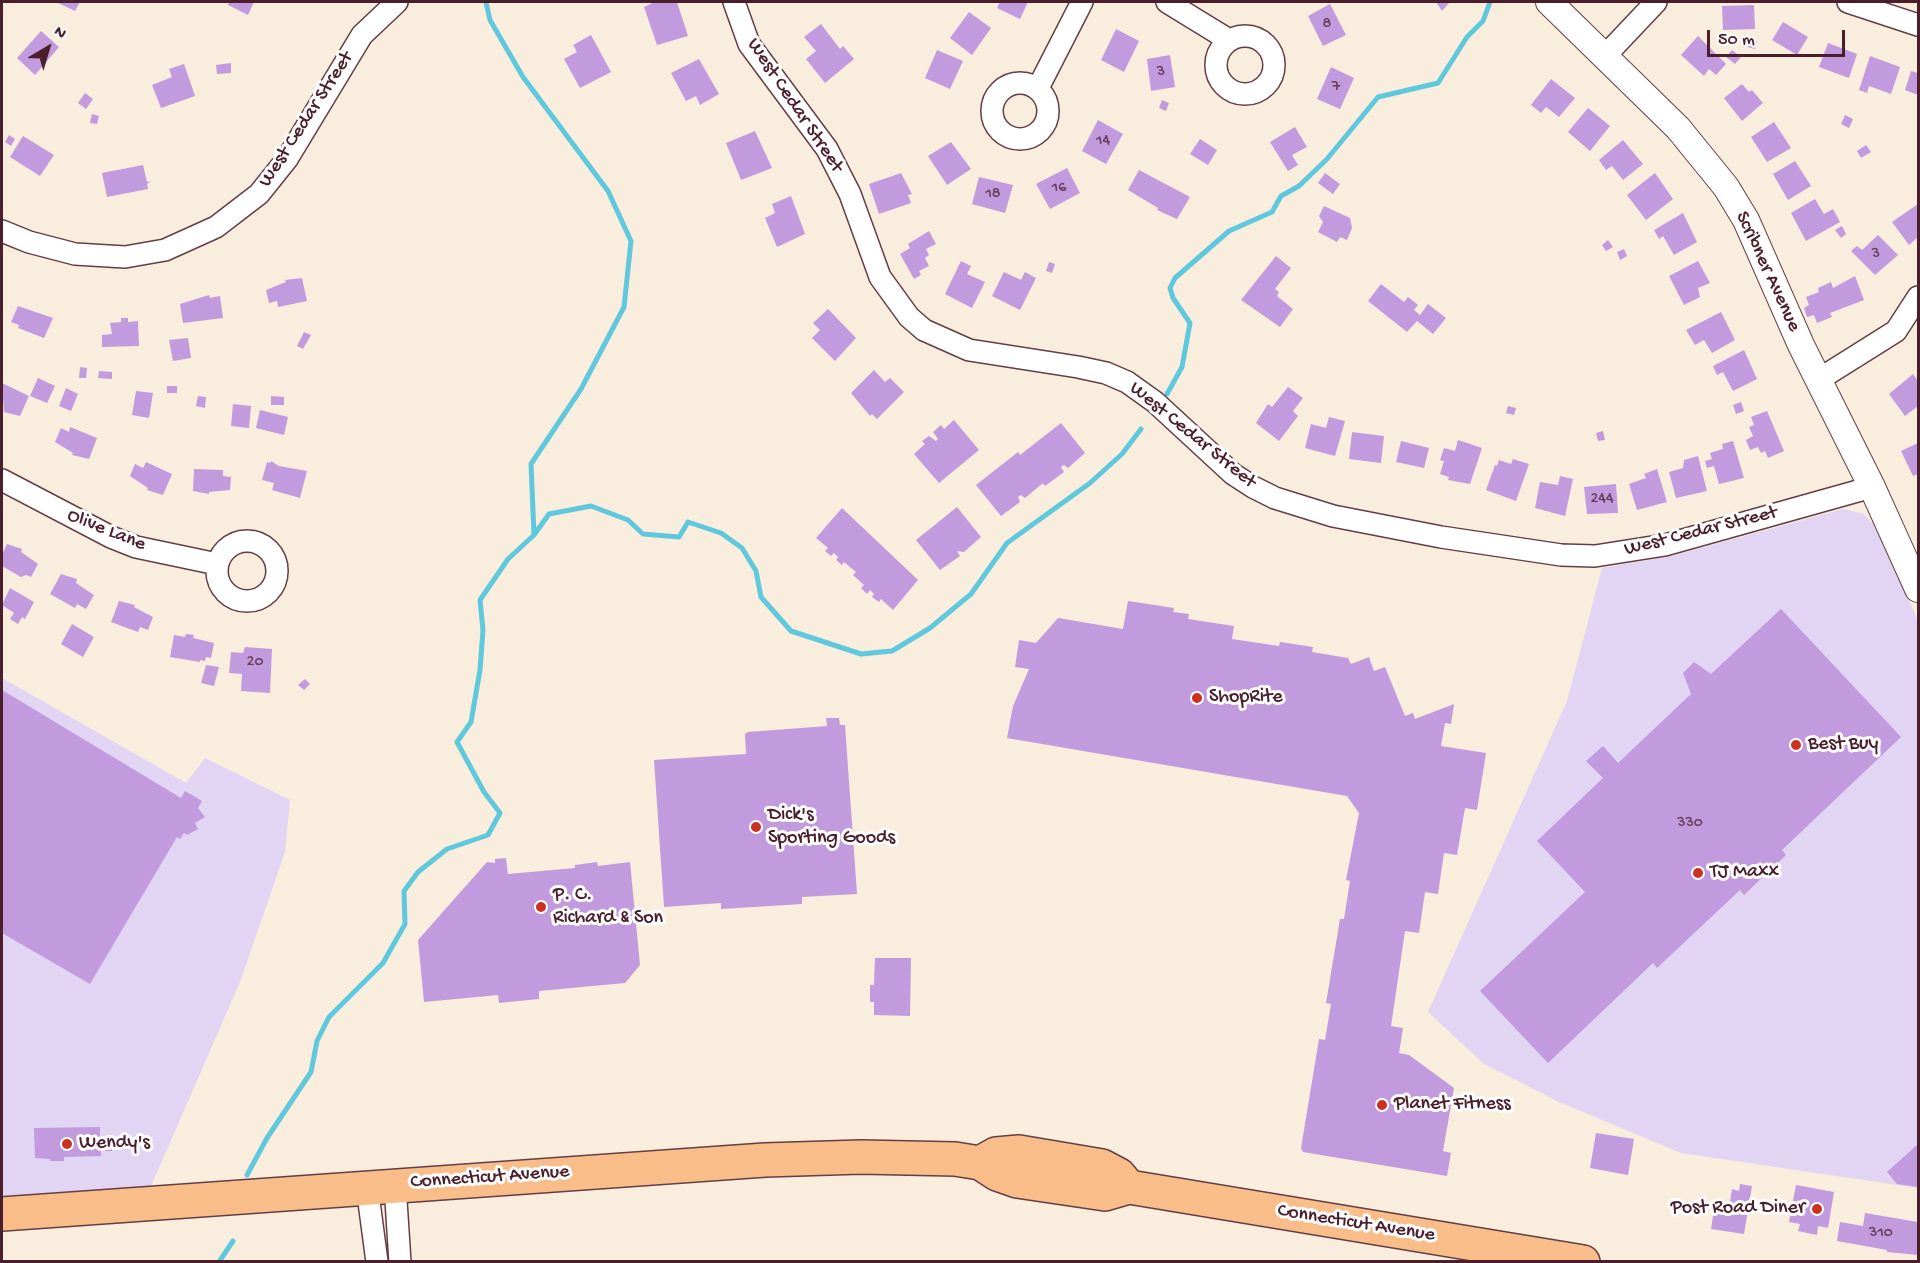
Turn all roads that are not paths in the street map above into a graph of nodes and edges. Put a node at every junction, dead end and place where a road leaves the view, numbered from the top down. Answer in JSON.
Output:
{"nodes":[{"id":1,"x":397,"y":2,"type":"edge"},
{"id":2,"x":734,"y":2,"type":"edge"},
{"id":3,"x":1082,"y":2,"type":"edge"},
{"id":4,"x":1167,"y":2,"type":"edge"},
{"id":5,"x":1549,"y":2,"type":"edge"},
{"id":6,"x":1656,"y":2,"type":"edge"},
{"id":7,"x":1848,"y":2,"type":"edge"},
{"id":8,"x":1918,"y":25,"type":"edge"},
{"id":9,"x":1229,"y":40,"type":"dead end"},
{"id":10,"x":1604,"y":57,"type":"junction"},
{"id":11,"x":1038,"y":88,"type":"dead end"},
{"id":12,"x":2,"y":231,"type":"edge"},
{"id":13,"x":1918,"y":297,"type":"edge"},
{"id":14,"x":1818,"y":380,"type":"junction"},
{"id":15,"x":2,"y":480,"type":"edge"},
{"id":16,"x":1872,"y":487,"type":"junction"},
{"id":17,"x":1911,"y":552,"type":"edge"},
{"id":18,"x":217,"y":564,"type":"dead end"},
{"id":19,"x":1918,"y":589,"type":"edge"},
{"id":20,"x":381,"y":1186,"type":"junction"},
{"id":21,"x":2,"y":1214,"type":"edge"},
{"id":22,"x":377,"y":1262,"type":"edge"},
{"id":23,"x":400,"y":1262,"type":"edge"},
{"id":24,"x":1583,"y":1262,"type":"edge"}],
"edges":[{"from":1,"to":12,"type":"street","name":"West Cedar Street"},
{"from":2,"to":16,"type":"street","name":"West Cedar Street"},
{"from":3,"to":11,"type":"street"},
{"from":4,"to":9,"type":"street"},
{"from":5,"to":10,"type":"street","name":"Scribner Avenue"},
{"from":6,"to":10,"type":"street"},
{"from":7,"to":8,"type":"street"},
{"from":10,"to":14,"type":"street","name":"Scribner Avenue"},
{"from":13,"to":14,"type":"street"},
{"from":14,"to":16,"type":"street","name":"Scribner Avenue"},
{"from":15,"to":18,"type":"street","name":"Olive Lane"},
{"from":16,"to":17,"type":"street","name":"Scribner Avenue"},
{"from":17,"to":19,"type":"street","name":"Scribner Avenue"},
{"from":20,"to":21,"type":"main road","name":"Connecticut Avenue"},
{"from":20,"to":22,"type":"street"},
{"from":20,"to":23,"type":"street"},
{"from":20,"to":24,"type":"main road","name":"Connecticut Avenue"}]}
